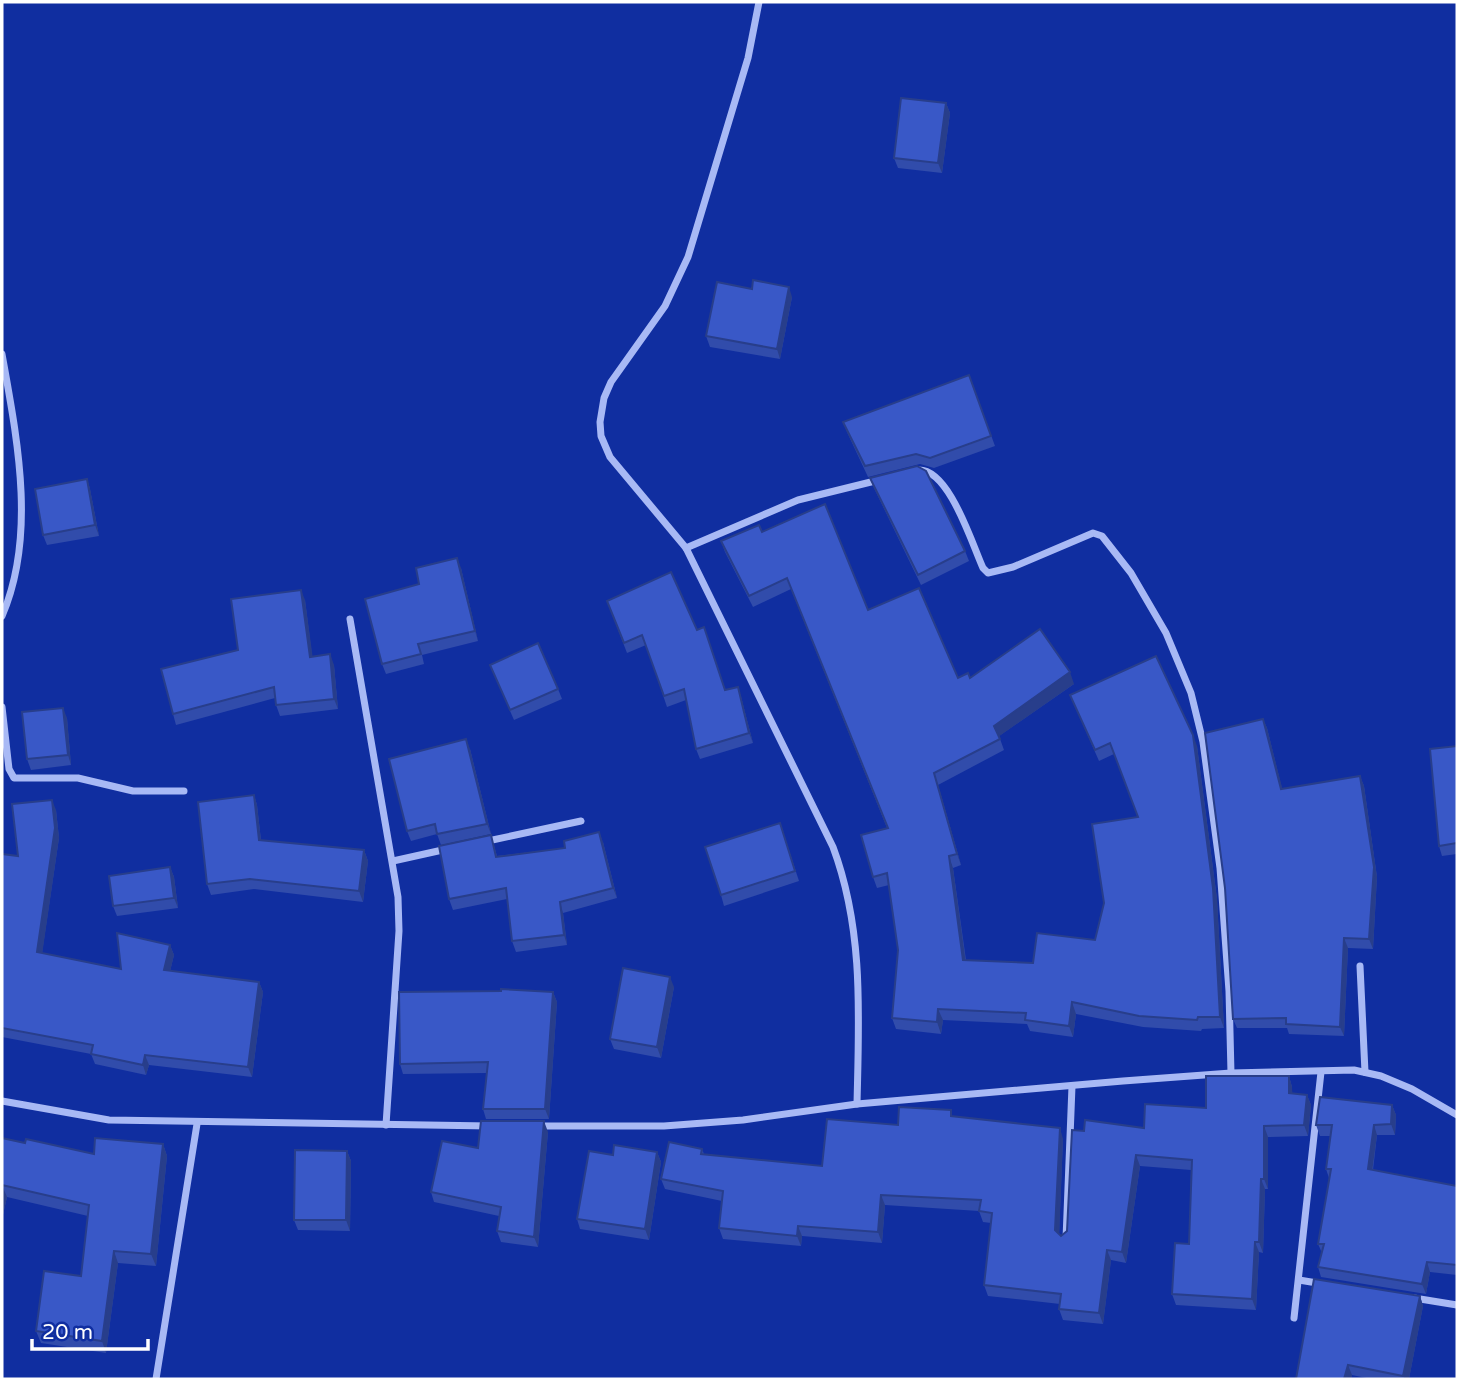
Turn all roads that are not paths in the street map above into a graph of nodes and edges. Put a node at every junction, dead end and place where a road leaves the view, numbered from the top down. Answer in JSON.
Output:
{"nodes":[{"id":1,"x":758,"y":2,"type":"edge"},
{"id":2,"x":2,"y":355,"type":"edge"},
{"id":3,"x":914,"y":471,"type":"edge"},
{"id":4,"x":888,"y":478,"type":"edge"},
{"id":5,"x":686,"y":548,"type":"junction"},
{"id":6,"x":2,"y":616,"type":"edge"},
{"id":7,"x":350,"y":619,"type":"dead end"},
{"id":8,"x":2,"y":707,"type":"edge"},
{"id":9,"x":184,"y":791,"type":"dead end"},
{"id":10,"x":581,"y":821,"type":"dead end"},
{"id":11,"x":474,"y":844,"type":"edge"},
{"id":12,"x":460,"y":846,"type":"edge"},
{"id":13,"x":393,"y":861,"type":"junction"},
{"id":14,"x":1360,"y":967,"type":"dead end"},
{"id":15,"x":1321,"y":1072,"type":"junction"},
{"id":16,"x":1365,"y":1072,"type":"junction"},
{"id":17,"x":1231,"y":1073,"type":"junction"},
{"id":18,"x":1072,"y":1086,"type":"junction"},
{"id":19,"x":2,"y":1101,"type":"edge"},
{"id":20,"x":857,"y":1104,"type":"junction"},
{"id":21,"x":1457,"y":1115,"type":"edge"},
{"id":22,"x":197,"y":1124,"type":"junction"},
{"id":23,"x":386,"y":1125,"type":"junction"},
{"id":24,"x":504,"y":1126,"type":"edge"},
{"id":25,"x":531,"y":1126,"type":"edge"},
{"id":26,"x":1065,"y":1241,"type":"edge"},
{"id":27,"x":1299,"y":1280,"type":"junction"},
{"id":28,"x":1339,"y":1286,"type":"edge"},
{"id":29,"x":1405,"y":1297,"type":"edge"},
{"id":30,"x":1457,"y":1305,"type":"edge"},
{"id":31,"x":1294,"y":1318,"type":"dead end"},
{"id":32,"x":156,"y":1379,"type":"edge"}],
"edges":[{"from":1,"to":5,"type":"street"},
{"from":2,"to":6,"type":"street"},
{"from":3,"to":17,"type":"street"},
{"from":4,"to":5,"type":"street"},
{"from":5,"to":20,"type":"street"},
{"from":7,"to":13,"type":"street"},
{"from":8,"to":9,"type":"street"},
{"from":10,"to":11,"type":"street"},
{"from":12,"to":13,"type":"street"},
{"from":13,"to":23,"type":"street"},
{"from":14,"to":16,"type":"street"},
{"from":15,"to":16,"type":"street"},
{"from":15,"to":17,"type":"street"},
{"from":15,"to":27,"type":"street"},
{"from":16,"to":21,"type":"street"},
{"from":17,"to":18,"type":"street"},
{"from":18,"to":20,"type":"street"},
{"from":18,"to":26,"type":"street"},
{"from":19,"to":22,"type":"street"},
{"from":20,"to":25,"type":"street"},
{"from":22,"to":23,"type":"street"},
{"from":22,"to":32,"type":"street"},
{"from":23,"to":24,"type":"street"},
{"from":27,"to":28,"type":"street"},
{"from":27,"to":31,"type":"street"},
{"from":29,"to":30,"type":"street"}]}
